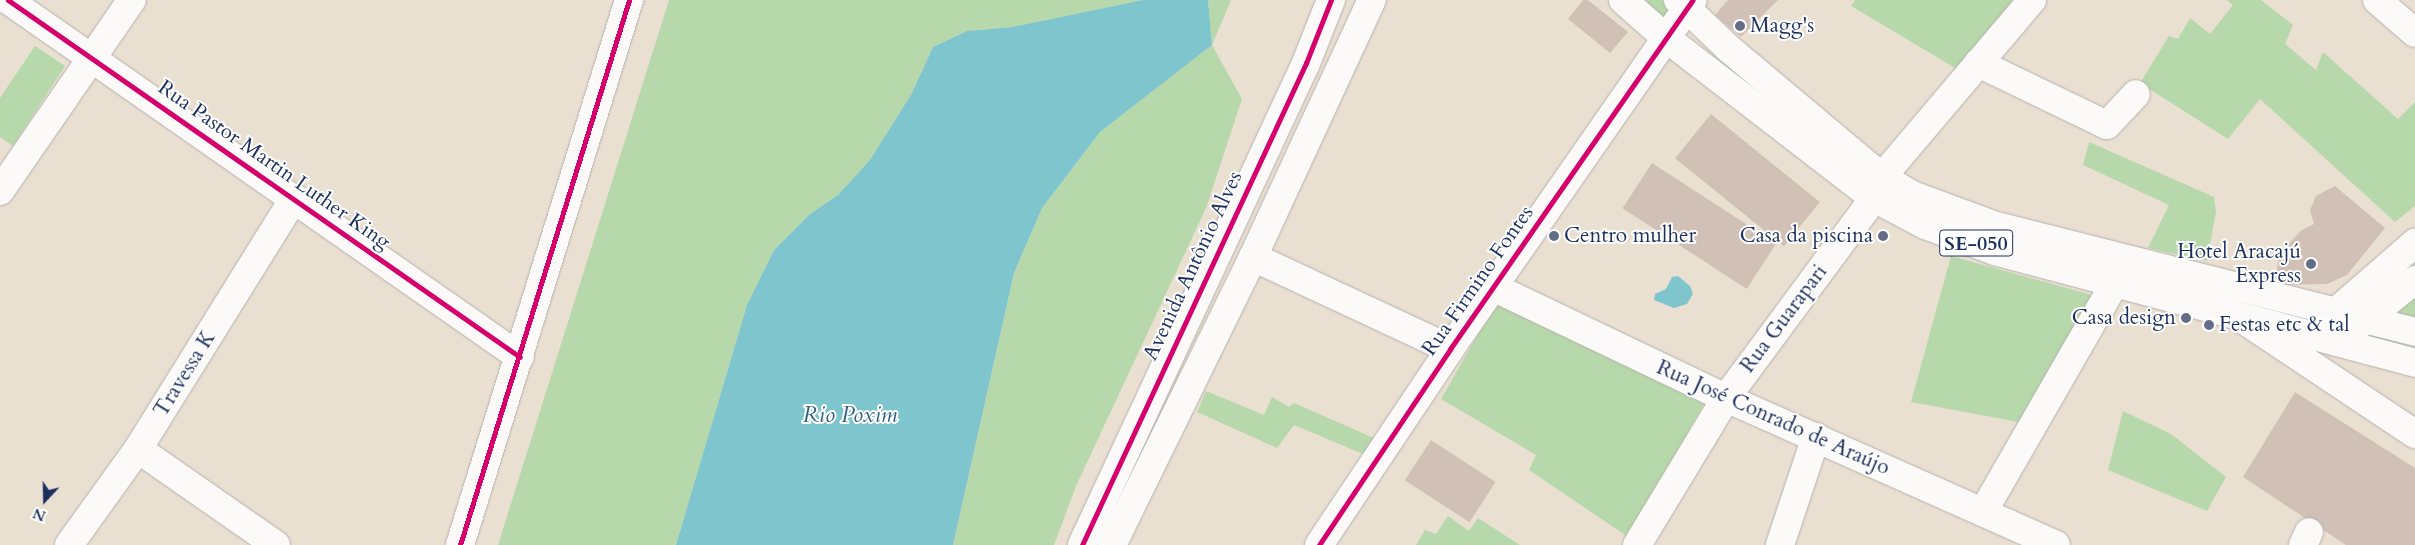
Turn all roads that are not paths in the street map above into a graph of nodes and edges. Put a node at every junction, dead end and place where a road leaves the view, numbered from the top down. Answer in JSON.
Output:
{"nodes":[{"id":1,"x":8,"y":0,"type":"edge"},
{"id":2,"x":132,"y":0,"type":"edge"},
{"id":3,"x":630,"y":0,"type":"edge"},
{"id":4,"x":1331,"y":0,"type":"edge"},
{"id":5,"x":1372,"y":0,"type":"edge"},
{"id":6,"x":1623,"y":0,"type":"edge"},
{"id":7,"x":2032,"y":0,"type":"edge"},
{"id":8,"x":2377,"y":0,"type":"edge"},
{"id":9,"x":1685,"y":3,"type":"edge"},
{"id":10,"x":2415,"y":33,"type":"edge"},
{"id":11,"x":1666,"y":38,"type":"junction"},
{"id":12,"x":94,"y":58,"type":"junction"},
{"id":13,"x":1978,"y":63,"type":"junction"},
{"id":14,"x":2136,"y":94,"type":"dead end"},
{"id":15,"x":1878,"y":188,"type":"junction"},
{"id":16,"x":0,"y":191,"type":"edge"},
{"id":17,"x":294,"y":198,"type":"junction"},
{"id":18,"x":2415,"y":242,"type":"edge"},
{"id":19,"x":1253,"y":257,"type":"junction"},
{"id":20,"x":2415,"y":280,"type":"edge"},
{"id":21,"x":2116,"y":281,"type":"junction"},
{"id":22,"x":1493,"y":287,"type":"junction"},
{"id":23,"x":2335,"y":312,"type":"junction"},
{"id":24,"x":2236,"y":315,"type":"junction"},
{"id":25,"x":2365,"y":320,"type":"junction"},
{"id":26,"x":2415,"y":332,"type":"edge"},
{"id":27,"x":2324,"y":339,"type":"junction"},
{"id":28,"x":1450,"y":349,"type":"junction"},
{"id":29,"x":520,"y":357,"type":"junction"},
{"id":30,"x":2415,"y":363,"type":"edge"},
{"id":31,"x":1726,"y":398,"type":"junction"},
{"id":32,"x":2415,"y":434,"type":"edge"},
{"id":33,"x":1816,"y":437,"type":"junction"},
{"id":34,"x":138,"y":449,"type":"junction"},
{"id":35,"x":1983,"y":512,"type":"junction"},
{"id":36,"x":1119,"y":542,"type":"edge"},
{"id":37,"x":69,"y":545,"type":"edge"},
{"id":38,"x":276,"y":545,"type":"edge"},
{"id":39,"x":460,"y":545,"type":"edge"},
{"id":40,"x":1082,"y":545,"type":"edge"},
{"id":41,"x":1319,"y":545,"type":"edge"},
{"id":42,"x":1636,"y":545,"type":"edge"},
{"id":43,"x":1780,"y":545,"type":"edge"},
{"id":44,"x":2056,"y":545,"type":"edge"}],
"edges":[{"from":1,"to":12,"type":"street","name":"Rua Pastor Martin Luther King"},
{"from":2,"to":12,"type":"street"},
{"from":3,"to":29,"type":"street"},
{"from":4,"to":40,"type":"street","name":"Avenida Antônio Alves"},
{"from":5,"to":19,"type":"street"},
{"from":6,"to":11,"type":"street"},
{"from":7,"to":13,"type":"street","name":"Rua Guarapari"},
{"from":8,"to":10,"type":"street"},
{"from":9,"to":11,"type":"street","name":"Rua Firmino Fontes"},
{"from":9,"to":15,"type":"street"},
{"from":11,"to":15,"type":"street","number":"SE-050"},
{"from":11,"to":22,"type":"street","name":"Rua Firmino Fontes"},
{"from":12,"to":16,"type":"street"},
{"from":12,"to":17,"type":"street","name":"Rua Pastor Martin Luther King"},
{"from":13,"to":14,"type":"street"},
{"from":13,"to":15,"type":"street","name":"Rua Guarapari"},
{"from":15,"to":21,"type":"street","number":"SE-050"},
{"from":15,"to":23,"type":"street"},
{"from":15,"to":31,"type":"street","name":"Rua Guarapari"},
{"from":17,"to":29,"type":"street","name":"Rua Pastor Martin Luther King"},
{"from":17,"to":34,"type":"street","name":"Travessa K"},
{"from":18,"to":23,"type":"street"},
{"from":19,"to":28,"type":"street"},
{"from":19,"to":36,"type":"street"},
{"from":20,"to":25,"type":"street"},
{"from":21,"to":24,"type":"street","number":"SE-050"},
{"from":21,"to":35,"type":"street"},
{"from":22,"to":28,"type":"street","name":"Rua Firmino Fontes"},
{"from":22,"to":31,"type":"street","name":"Rua José Conrado de Araújo"},
{"from":23,"to":25,"type":"street"},
{"from":23,"to":27,"type":"street"},
{"from":24,"to":27,"type":"street","number":"SE-050"},
{"from":24,"to":32,"type":"street"},
{"from":25,"to":26,"type":"street"},
{"from":25,"to":27,"type":"street"},
{"from":27,"to":30,"type":"street","number":"SE-050"},
{"from":28,"to":41,"type":"street","name":"Rua Firmino Fontes"},
{"from":29,"to":39,"type":"street"},
{"from":31,"to":33,"type":"street","name":"Rua José Conrado de Araújo"},
{"from":31,"to":42,"type":"street","name":"Rua Guarapari"},
{"from":33,"to":35,"type":"street","name":"Rua José Conrado de Araújo"},
{"from":33,"to":43,"type":"street"},
{"from":34,"to":37,"type":"street","name":"Travessa K"},
{"from":34,"to":38,"type":"street"},
{"from":35,"to":44,"type":"street","name":"Rua José Conrado de Araújo"}]}
